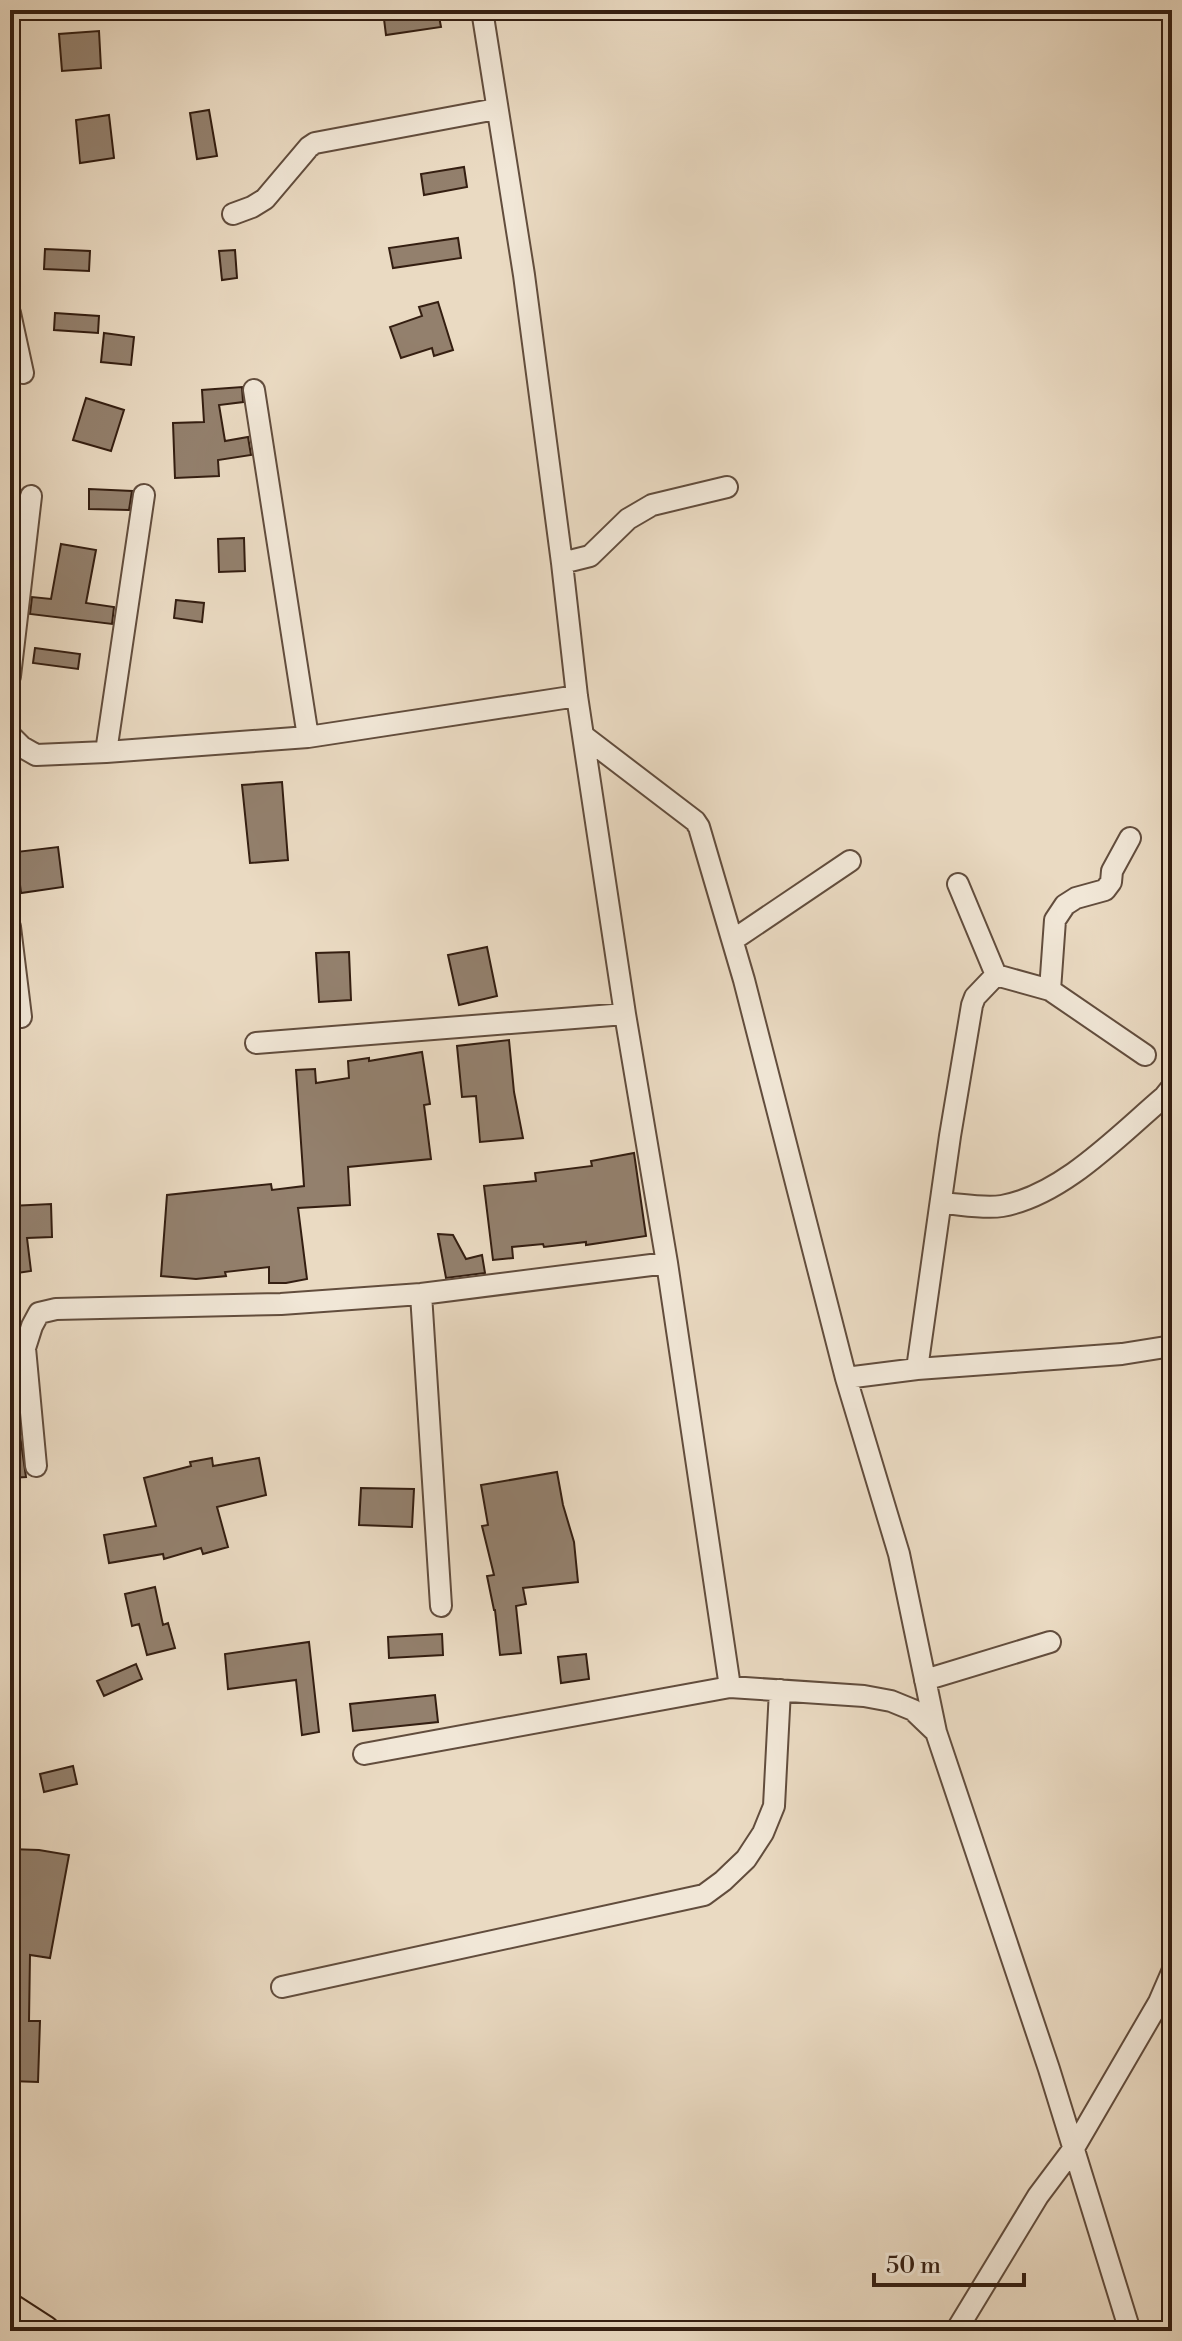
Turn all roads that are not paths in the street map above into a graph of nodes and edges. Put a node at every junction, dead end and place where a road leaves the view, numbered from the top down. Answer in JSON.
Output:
{"nodes":[{"id":1,"x":482,"y":10,"type":"edge"},
{"id":2,"x":496,"y":109,"type":"junction"},
{"id":3,"x":233,"y":214,"type":"dead end"},
{"id":4,"x":10,"y":313,"type":"edge"},
{"id":5,"x":23,"y":373,"type":"dead end"},
{"id":6,"x":254,"y":390,"type":"dead end"},
{"id":7,"x":727,"y":487,"type":"dead end"},
{"id":8,"x":144,"y":495,"type":"dead end"},
{"id":9,"x":31,"y":496,"type":"dead end"},
{"id":10,"x":562,"y":563,"type":"junction"},
{"id":11,"x":10,"y":676,"type":"edge"},
{"id":12,"x":577,"y":696,"type":"junction"},
{"id":13,"x":10,"y":736,"type":"edge"},
{"id":14,"x":308,"y":737,"type":"junction"},
{"id":15,"x":585,"y":737,"type":"junction"},
{"id":16,"x":106,"y":752,"type":"junction"},
{"id":17,"x":1130,"y":838,"type":"dead end"},
{"id":18,"x":850,"y":861,"type":"dead end"},
{"id":19,"x":958,"y":884,"type":"dead end"},
{"id":20,"x":10,"y":927,"type":"edge"},
{"id":21,"x":733,"y":940,"type":"junction"},
{"id":22,"x":996,"y":975,"type":"junction"},
{"id":23,"x":1050,"y":990,"type":"junction"},
{"id":24,"x":625,"y":1014,"type":"junction"},
{"id":25,"x":21,"y":1017,"type":"dead end"},
{"id":26,"x":256,"y":1043,"type":"dead end"},
{"id":27,"x":1145,"y":1055,"type":"dead end"},
{"id":28,"x":1172,"y":1087,"type":"edge"},
{"id":29,"x":941,"y":1203,"type":"junction"},
{"id":30,"x":667,"y":1263,"type":"junction"},
{"id":31,"x":421,"y":1294,"type":"junction"},
{"id":32,"x":1172,"y":1346,"type":"edge"},
{"id":33,"x":917,"y":1369,"type":"junction"},
{"id":34,"x":846,"y":1378,"type":"junction"},
{"id":35,"x":36,"y":1466,"type":"dead end"},
{"id":36,"x":441,"y":1606,"type":"dead end"},
{"id":37,"x":1050,"y":1642,"type":"dead end"},
{"id":38,"x":925,"y":1680,"type":"junction"},
{"id":39,"x":730,"y":1687,"type":"junction"},
{"id":40,"x":780,"y":1690,"type":"junction"},
{"id":41,"x":936,"y":1732,"type":"junction"},
{"id":42,"x":364,"y":1754,"type":"dead end"},
{"id":43,"x":1172,"y":1972,"type":"edge"},
{"id":44,"x":282,"y":1987,"type":"dead end"},
{"id":45,"x":1074,"y":2148,"type":"junction"},
{"id":46,"x":10,"y":2309,"type":"edge"},
{"id":47,"x":44,"y":2331,"type":"edge"},
{"id":48,"x":956,"y":2331,"type":"edge"},
{"id":49,"x":1130,"y":2331,"type":"edge"}],
"edges":[{"from":1,"to":2,"type":"street"},
{"from":2,"to":3,"type":"street"},
{"from":2,"to":10,"type":"street"},
{"from":4,"to":5,"type":"street"},
{"from":6,"to":14,"type":"street"},
{"from":7,"to":10,"type":"street"},
{"from":8,"to":16,"type":"street"},
{"from":9,"to":11,"type":"street"},
{"from":10,"to":12,"type":"street"},
{"from":12,"to":14,"type":"street"},
{"from":12,"to":15,"type":"street"},
{"from":13,"to":16,"type":"street"},
{"from":14,"to":16,"type":"street"},
{"from":15,"to":21,"type":"street"},
{"from":15,"to":24,"type":"street"},
{"from":17,"to":23,"type":"street"},
{"from":18,"to":21,"type":"street"},
{"from":19,"to":22,"type":"street"},
{"from":20,"to":25,"type":"street"},
{"from":21,"to":34,"type":"street"},
{"from":22,"to":23,"type":"street"},
{"from":22,"to":29,"type":"street"},
{"from":23,"to":27,"type":"street"},
{"from":24,"to":26,"type":"street"},
{"from":24,"to":30,"type":"street"},
{"from":28,"to":29,"type":"street"},
{"from":29,"to":33,"type":"street"},
{"from":30,"to":31,"type":"street"},
{"from":30,"to":39,"type":"street"},
{"from":31,"to":35,"type":"street"},
{"from":31,"to":36,"type":"street"},
{"from":32,"to":33,"type":"street"},
{"from":33,"to":34,"type":"street"},
{"from":34,"to":38,"type":"street"},
{"from":37,"to":38,"type":"street"},
{"from":38,"to":41,"type":"street"},
{"from":39,"to":40,"type":"street"},
{"from":39,"to":42,"type":"street"},
{"from":40,"to":41,"type":"street"},
{"from":40,"to":44,"type":"street"},
{"from":41,"to":45,"type":"street"},
{"from":43,"to":45,"type":"street"},
{"from":45,"to":48,"type":"street"},
{"from":45,"to":49,"type":"street"},
{"from":46,"to":47,"type":"main road"}]}
